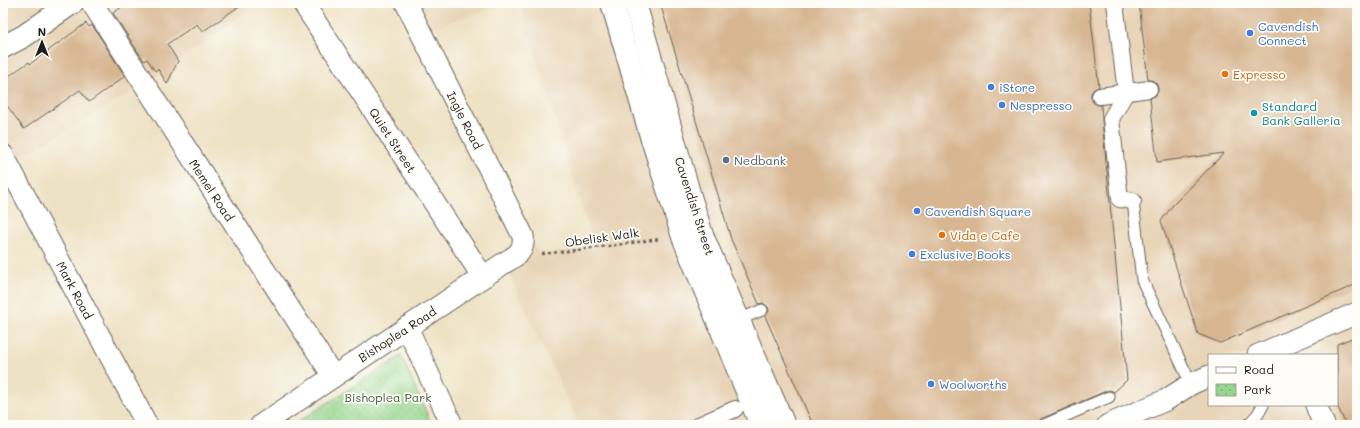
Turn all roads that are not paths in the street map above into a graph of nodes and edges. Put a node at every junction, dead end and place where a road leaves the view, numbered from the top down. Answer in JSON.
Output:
{"nodes":[{"id":1,"x":72,"y":3,"type":"edge"},
{"id":2,"x":92,"y":3,"type":"edge"},
{"id":3,"x":303,"y":3,"type":"edge"},
{"id":4,"x":406,"y":3,"type":"edge"},
{"id":5,"x":612,"y":3,"type":"edge"},
{"id":6,"x":635,"y":3,"type":"edge"},
{"id":7,"x":1115,"y":3,"type":"edge"},
{"id":8,"x":3,"y":47,"type":"edge"},
{"id":9,"x":1149,"y":89,"type":"dead end"},
{"id":10,"x":1126,"y":92,"type":"junction"},
{"id":11,"x":1100,"y":96,"type":"dead end"},
{"id":12,"x":3,"y":155,"type":"edge"},
{"id":13,"x":1133,"y":201,"type":"joint"},
{"id":14,"x":523,"y":236,"type":"joint"},
{"id":15,"x":483,"y":277,"type":"junction"},
{"id":16,"x":762,"y":310,"type":"dead end"},
{"id":17,"x":1357,"y":313,"type":"edge"},
{"id":18,"x":738,"y":320,"type":"junction"},
{"id":19,"x":407,"y":327,"type":"junction"},
{"id":20,"x":1292,"y":348,"type":"edge"},
{"id":21,"x":1263,"y":354,"type":"edge"},
{"id":22,"x":333,"y":376,"type":"junction"},
{"id":23,"x":1200,"y":380,"type":"edge"},
{"id":24,"x":1109,"y":397,"type":"dead end"},
{"id":25,"x":1262,"y":406,"type":"edge"},
{"id":26,"x":1316,"y":406,"type":"edge"},
{"id":27,"x":735,"y":409,"type":"dead end"},
{"id":28,"x":148,"y":425,"type":"edge"},
{"id":29,"x":261,"y":425,"type":"edge"},
{"id":30,"x":452,"y":425,"type":"edge"},
{"id":31,"x":699,"y":425,"type":"edge"},
{"id":32,"x":761,"y":425,"type":"edge"},
{"id":33,"x":784,"y":425,"type":"edge"},
{"id":34,"x":1044,"y":425,"type":"edge"},
{"id":35,"x":1108,"y":425,"type":"edge"},
{"id":36,"x":1248,"y":425,"type":"edge"},
{"id":37,"x":1324,"y":425,"type":"edge"}],
"edges":[{"from":1,"to":8,"type":"street"},
{"from":2,"to":22,"type":"street","name":"Memel Road"},
{"from":3,"to":15,"type":"street","name":"Quiet Street"},
{"from":4,"to":14,"type":"street","name":"Ingle Road"},
{"from":5,"to":32,"type":"street","name":"Cavendish Street"},
{"from":6,"to":18,"type":"street","name":"Cavendish Street"},
{"from":7,"to":10,"type":"street"},
{"from":9,"to":10,"type":"street"},
{"from":10,"to":11,"type":"street"},
{"from":10,"to":13,"type":"street"},
{"from":12,"to":28,"type":"street","name":"Mark Road"},
{"from":13,"to":23,"type":"lane"},
{"from":14,"to":15,"type":"street","name":"Bishoplea Road"},
{"from":15,"to":19,"type":"street","name":"Bishoplea Road"},
{"from":16,"to":18,"type":"lane"},
{"from":17,"to":20,"type":"street"},
{"from":18,"to":33,"type":"street","name":"Cavendish Street"},
{"from":19,"to":22,"type":"street","name":"Bishoplea Road"},
{"from":19,"to":30,"type":"street"},
{"from":20,"to":21,"type":"street"},
{"from":22,"to":29,"type":"street","name":"Bishoplea Road"},
{"from":23,"to":35,"type":"street"},
{"from":24,"to":34,"type":"lane"},
{"from":25,"to":36,"type":"lane"},
{"from":26,"to":37,"type":"street"},
{"from":27,"to":31,"type":"street"}]}
